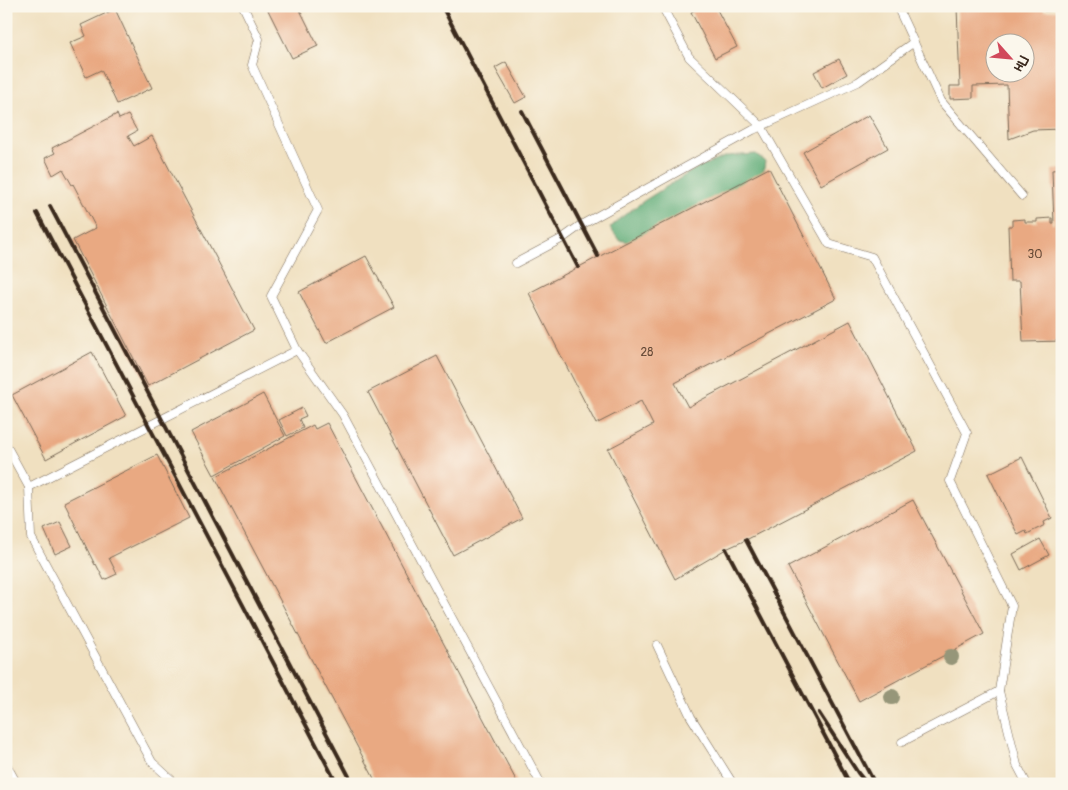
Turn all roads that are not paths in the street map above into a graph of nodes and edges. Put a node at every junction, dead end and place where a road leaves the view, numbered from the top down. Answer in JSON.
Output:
{"nodes":[{"id":1,"x":243,"y":6,"type":"edge"},
{"id":2,"x":662,"y":6,"type":"edge"},
{"id":3,"x":897,"y":6,"type":"edge"},
{"id":4,"x":914,"y":42,"type":"junction"},
{"id":5,"x":761,"y":126,"type":"junction"},
{"id":6,"x":1022,"y":196,"type":"dead end"},
{"id":7,"x":516,"y":263,"type":"dead end"},
{"id":8,"x":297,"y":350,"type":"junction"},
{"id":9,"x":6,"y":445,"type":"edge"},
{"id":10,"x":29,"y":487,"type":"junction"},
{"id":11,"x":657,"y":645,"type":"dead end"},
{"id":12,"x":999,"y":691,"type":"junction"},
{"id":13,"x":902,"y":742,"type":"dead end"},
{"id":14,"x":6,"y":764,"type":"edge"},
{"id":15,"x":17,"y":784,"type":"edge"},
{"id":16,"x":176,"y":784,"type":"edge"},
{"id":17,"x":541,"y":784,"type":"edge"},
{"id":18,"x":733,"y":784,"type":"edge"},
{"id":19,"x":1027,"y":784,"type":"edge"}],
"edges":[{"from":1,"to":8,"type":"lane"},
{"from":2,"to":5,"type":"lane"},
{"from":3,"to":4,"type":"lane"},
{"from":4,"to":5,"type":"lane"},
{"from":4,"to":6,"type":"lane"},
{"from":5,"to":7,"type":"lane"},
{"from":5,"to":12,"type":"lane"},
{"from":8,"to":10,"type":"lane"},
{"from":8,"to":17,"type":"lane"},
{"from":9,"to":10,"type":"lane"},
{"from":10,"to":16,"type":"lane"},
{"from":11,"to":18,"type":"lane"},
{"from":12,"to":13,"type":"lane"},
{"from":12,"to":19,"type":"lane"},
{"from":14,"to":15,"type":"lane"}]}
